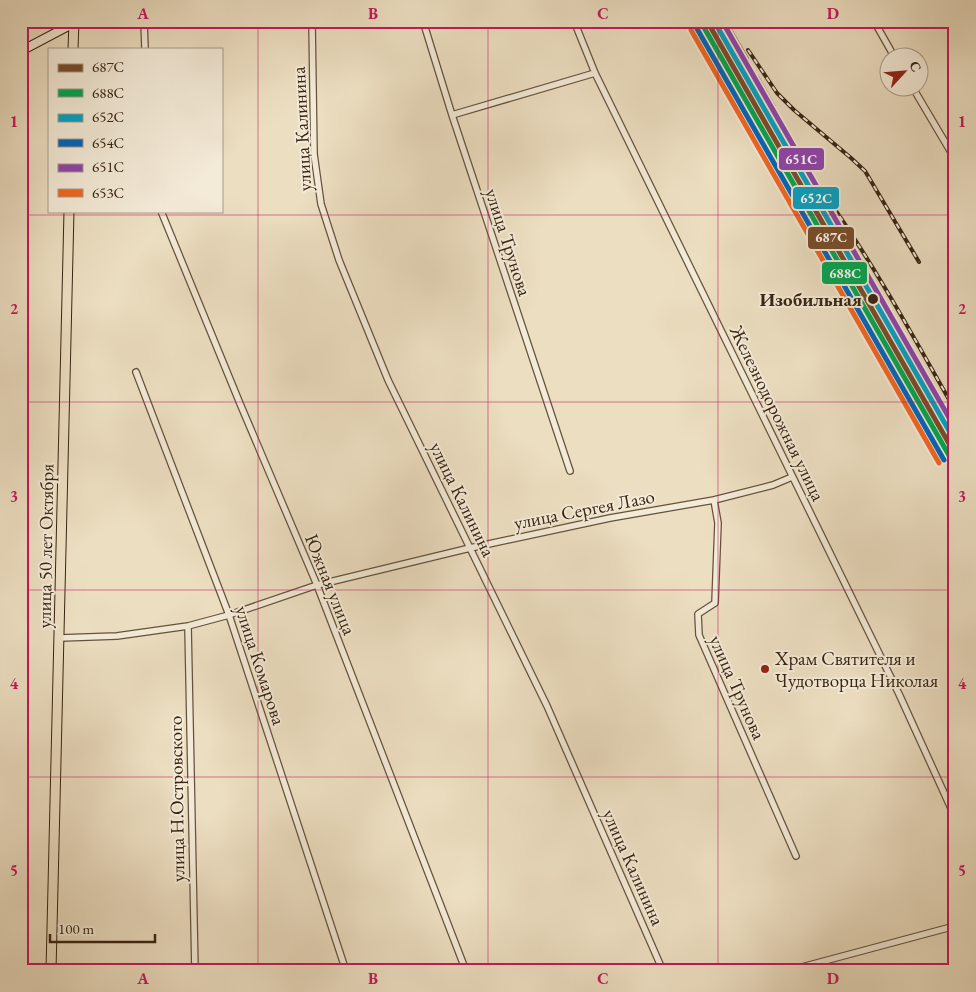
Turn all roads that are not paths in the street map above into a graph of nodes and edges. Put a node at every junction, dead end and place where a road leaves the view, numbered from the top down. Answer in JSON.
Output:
{"nodes":[{"id":1,"x":144,"y":21,"type":"edge"},
{"id":2,"x":312,"y":21,"type":"edge"},
{"id":3,"x":424,"y":21,"type":"edge"},
{"id":4,"x":574,"y":21,"type":"edge"},
{"id":5,"x":874,"y":21,"type":"edge"},
{"id":6,"x":75,"y":22,"type":"edge"},
{"id":7,"x":73,"y":48,"type":"edge"},
{"id":8,"x":145,"y":48,"type":"edge"},
{"id":9,"x":889,"y":48,"type":"edge"},
{"id":10,"x":21,"y":51,"type":"edge"},
{"id":11,"x":596,"y":74,"type":"junction"},
{"id":12,"x":919,"y":98,"type":"edge"},
{"id":13,"x":452,"y":115,"type":"junction"},
{"id":14,"x":955,"y":159,"type":"edge"},
{"id":15,"x":69,"y":212,"type":"edge"},
{"id":16,"x":161,"y":212,"type":"edge"},
{"id":17,"x":136,"y":372,"type":"dead end"},
{"id":18,"x":570,"y":471,"type":"dead end"},
{"id":19,"x":792,"y":477,"type":"junction"},
{"id":20,"x":714,"y":500,"type":"junction"},
{"id":21,"x":470,"y":548,"type":"junction"},
{"id":22,"x":317,"y":585,"type":"junction"},
{"id":23,"x":229,"y":615,"type":"junction"},
{"id":24,"x":188,"y":626,"type":"junction"},
{"id":25,"x":60,"y":638,"type":"junction"},
{"id":26,"x":955,"y":817,"type":"edge"},
{"id":27,"x":796,"y":856,"type":"dead end"},
{"id":28,"x":955,"y":926,"type":"edge"},
{"id":29,"x":51,"y":971,"type":"edge"},
{"id":30,"x":195,"y":971,"type":"edge"},
{"id":31,"x":346,"y":971,"type":"edge"},
{"id":32,"x":466,"y":971,"type":"edge"},
{"id":33,"x":663,"y":971,"type":"edge"},
{"id":34,"x":787,"y":971,"type":"edge"}],
"edges":[{"from":1,"to":8,"type":"street"},
{"from":2,"to":21,"type":"street","name":"улица Калинина"},
{"from":3,"to":13,"type":"street","name":"улица Трунова"},
{"from":4,"to":11,"type":"street","name":"Железнодорожная улица"},
{"from":5,"to":9,"type":"street"},
{"from":6,"to":7,"type":"main road"},
{"from":6,"to":10,"type":"street"},
{"from":11,"to":13,"type":"street"},
{"from":11,"to":19,"type":"street","name":"Железнодорожная улица"},
{"from":12,"to":14,"type":"street"},
{"from":13,"to":18,"type":"street","name":"улица Трунова"},
{"from":15,"to":25,"type":"main road","name":"улица 50 лет Октября"},
{"from":16,"to":22,"type":"street","name":"Южная улица"},
{"from":17,"to":23,"type":"street","name":"улица Комарова"},
{"from":19,"to":20,"type":"street","name":"улица Сергея Лазо"},
{"from":19,"to":26,"type":"street","name":"Железнодорожная улица"},
{"from":20,"to":21,"type":"street","name":"улица Сергея Лазо"},
{"from":20,"to":27,"type":"street","name":"улица Трунова"},
{"from":21,"to":22,"type":"street","name":"улица Сергея Лазо"},
{"from":21,"to":33,"type":"street","name":"улица Калинина"},
{"from":22,"to":23,"type":"street","name":"улица Сергея Лазо"},
{"from":22,"to":32,"type":"street","name":"Южная улица"},
{"from":23,"to":24,"type":"street","name":"улица Сергея Лазо"},
{"from":23,"to":31,"type":"street","name":"улица Комарова"},
{"from":24,"to":25,"type":"street","name":"улица Сергея Лазо"},
{"from":24,"to":30,"type":"street","name":"улица Н.Островского"},
{"from":25,"to":29,"type":"main road","name":"улица 50 лет Октября"},
{"from":28,"to":34,"type":"street"}]}
